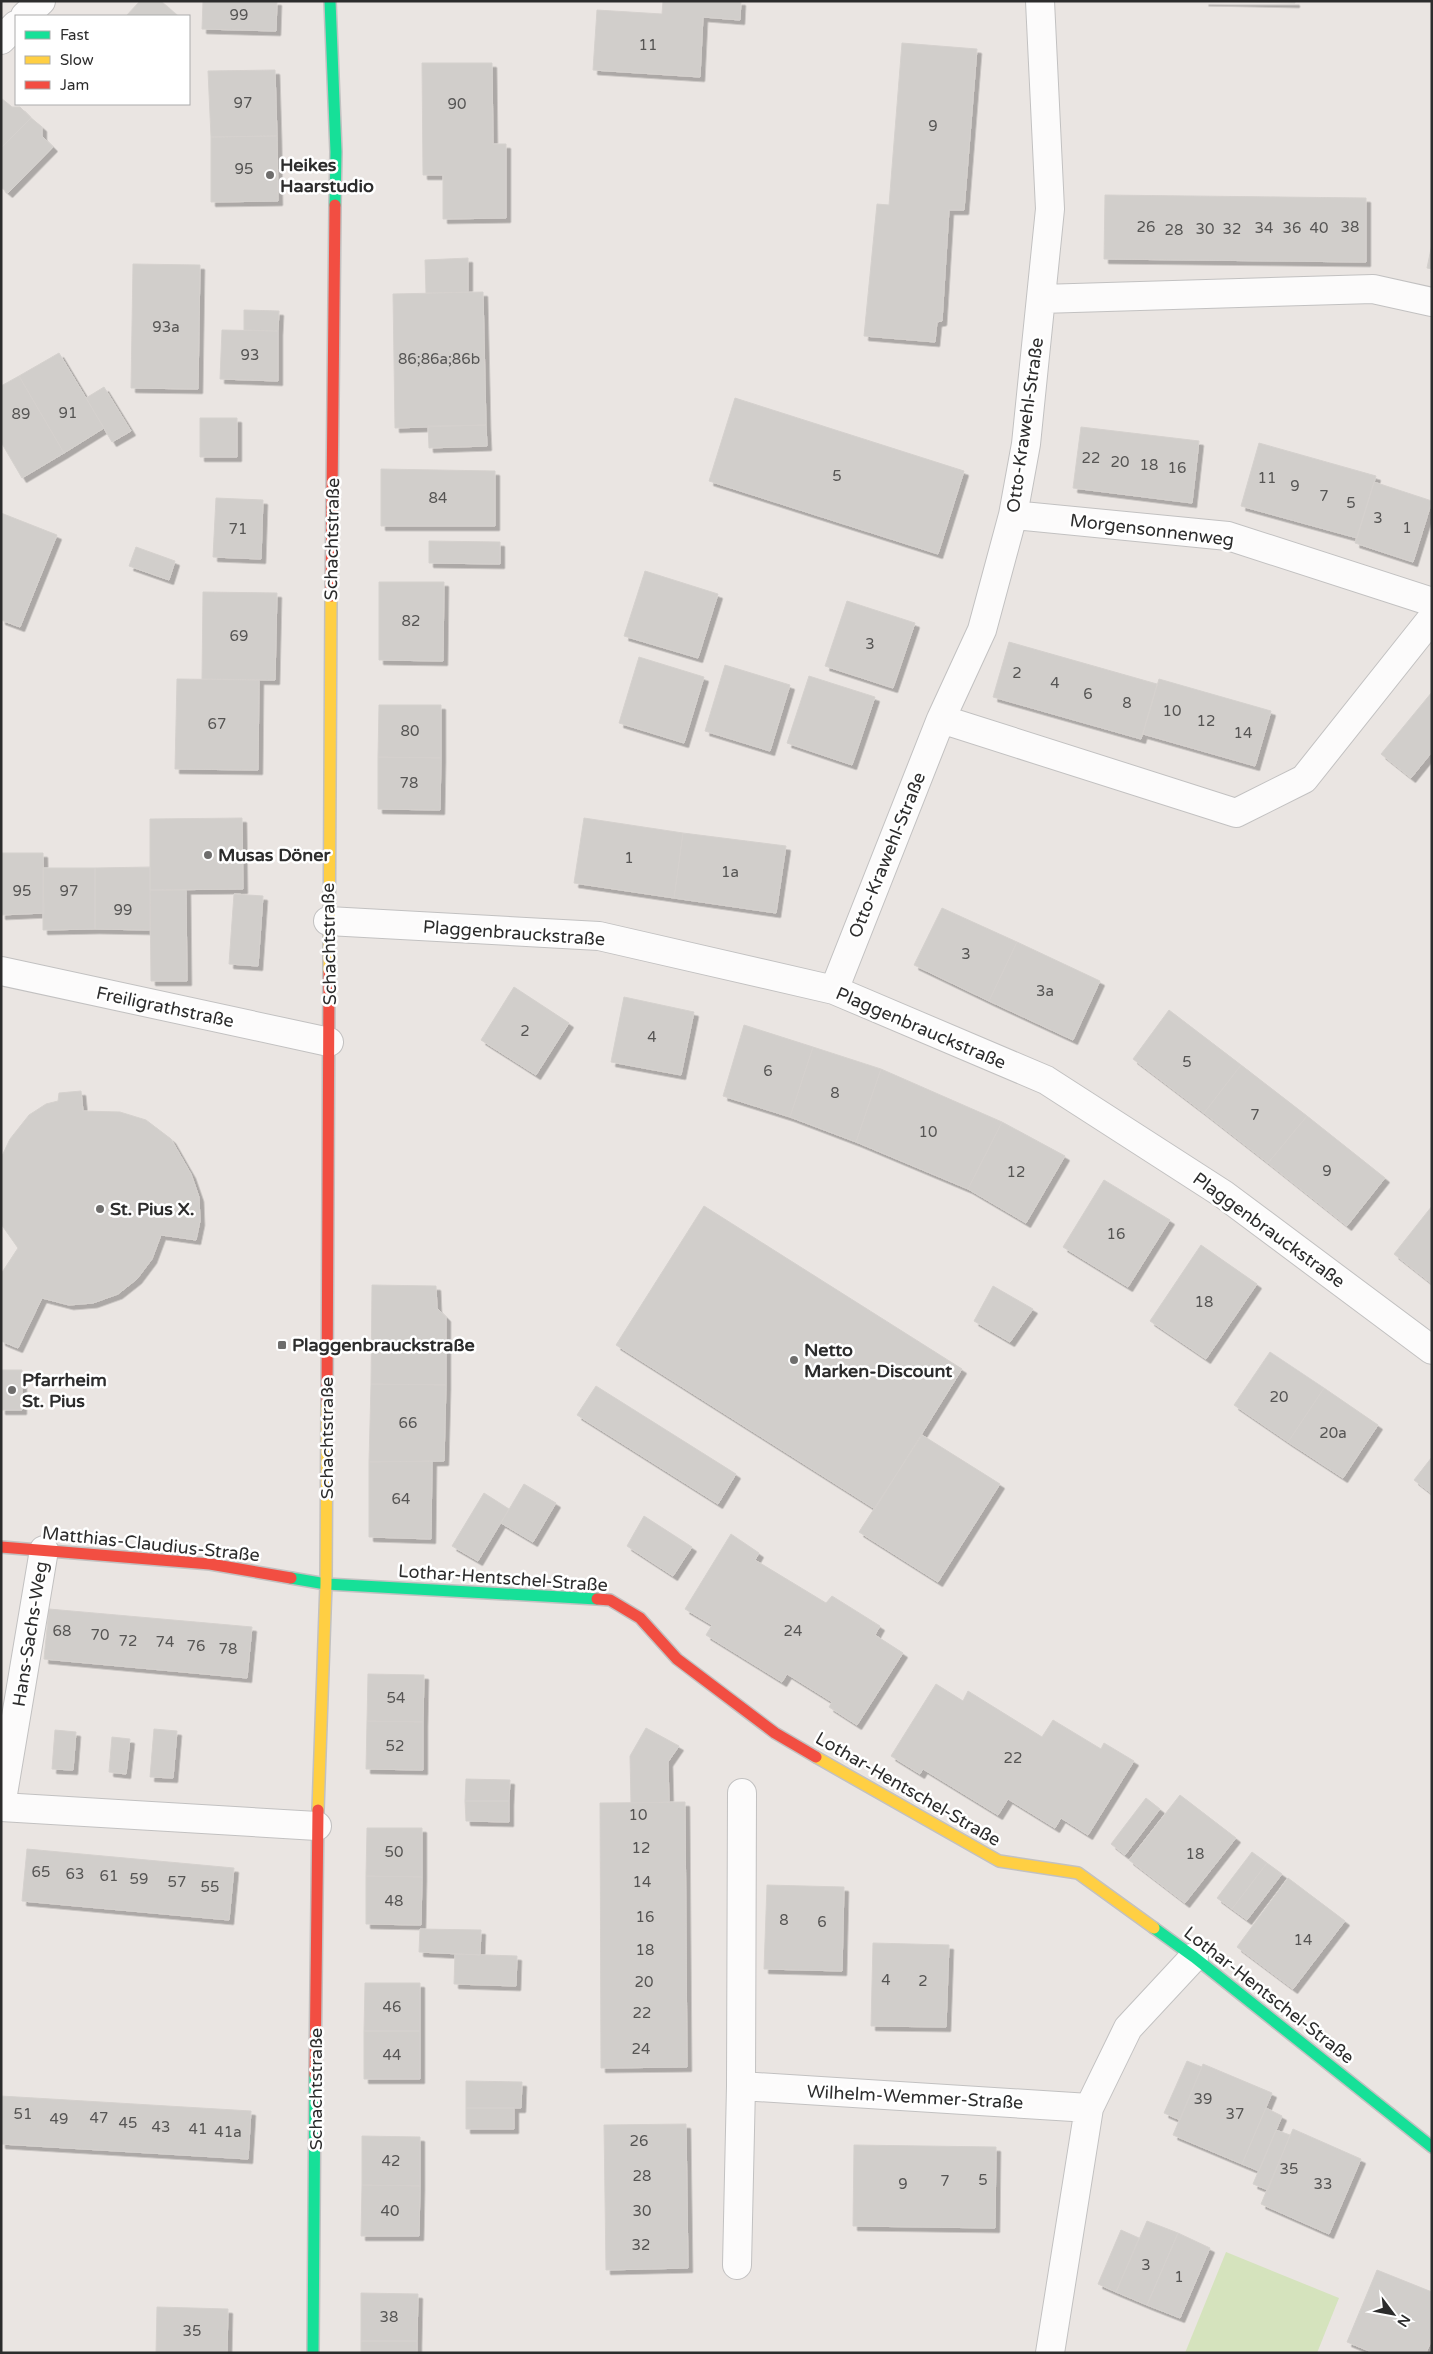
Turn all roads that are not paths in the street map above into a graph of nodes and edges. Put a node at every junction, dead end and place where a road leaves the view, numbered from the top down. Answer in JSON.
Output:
{"nodes":[{"id":1,"x":41,"y":1,"type":"edge"},
{"id":2,"x":330,"y":1,"type":"edge"},
{"id":3,"x":1040,"y":1,"type":"edge"},
{"id":4,"x":26,"y":15,"type":"edge"},
{"id":5,"x":15,"y":26,"type":"edge"},
{"id":6,"x":1,"y":40,"type":"edge"},
{"id":7,"x":1041,"y":299,"type":"junction"},
{"id":8,"x":1432,"y":302,"type":"edge"},
{"id":9,"x":1013,"y":515,"type":"junction"},
{"id":10,"x":1432,"y":602,"type":"edge"},
{"id":11,"x":1432,"y":618,"type":"edge"},
{"id":12,"x":941,"y":719,"type":"junction"},
{"id":13,"x":328,"y":921,"type":"junction"},
{"id":14,"x":1,"y":971,"type":"edge"},
{"id":15,"x":834,"y":990,"type":"junction"},
{"id":16,"x":329,"y":1042,"type":"junction"},
{"id":17,"x":1432,"y":1350,"type":"edge"},
{"id":18,"x":1,"y":1547,"type":"edge"},
{"id":19,"x":44,"y":1550,"type":"junction"},
{"id":20,"x":326,"y":1584,"type":"junction"},
{"id":21,"x":742,"y":1793,"type":"dead end"},
{"id":22,"x":1,"y":1807,"type":"edge"},
{"id":23,"x":317,"y":1826,"type":"junction"},
{"id":24,"x":1194,"y":1957,"type":"junction"},
{"id":25,"x":740,"y":2086,"type":"junction"},
{"id":26,"x":1089,"y":2108,"type":"junction"},
{"id":27,"x":1432,"y":2147,"type":"edge"},
{"id":28,"x":737,"y":2266,"type":"dead end"},
{"id":29,"x":313,"y":2353,"type":"edge"},
{"id":30,"x":1050,"y":2353,"type":"edge"}],
"edges":[{"from":1,"to":4,"type":"street"},
{"from":2,"to":13,"type":"street","name":"Schachtstraße"},
{"from":3,"to":7,"type":"street","name":"Otto-Krawehl-Straße"},
{"from":5,"to":6,"type":"street"},
{"from":7,"to":8,"type":"street"},
{"from":7,"to":9,"type":"street","name":"Otto-Krawehl-Straße"},
{"from":9,"to":10,"type":"street","name":"Morgensonnenweg"},
{"from":9,"to":12,"type":"street","name":"Otto-Krawehl-Straße"},
{"from":11,"to":12,"type":"street"},
{"from":12,"to":15,"type":"street","name":"Otto-Krawehl-Straße"},
{"from":13,"to":15,"type":"street","name":"Plaggenbrauckstraße"},
{"from":13,"to":16,"type":"street","name":"Schachtstraße"},
{"from":14,"to":16,"type":"street","name":"Freiligrathstraße"},
{"from":15,"to":17,"type":"street","name":"Plaggenbrauckstraße"},
{"from":16,"to":20,"type":"street","name":"Schachtstraße"},
{"from":18,"to":19,"type":"street","name":"Matthias-Claudius-Straße"},
{"from":19,"to":20,"type":"street","name":"Matthias-Claudius-Straße"},
{"from":19,"to":22,"type":"street","name":"Hans-Sachs-Weg"},
{"from":20,"to":23,"type":"street","name":"Schachtstraße"},
{"from":20,"to":24,"type":"street","name":"Lothar-Hentschel-Straße"},
{"from":21,"to":25,"type":"street"},
{"from":22,"to":23,"type":"street"},
{"from":23,"to":29,"type":"street","name":"Schachtstraße"},
{"from":24,"to":26,"type":"street"},
{"from":24,"to":27,"type":"street","name":"Lothar-Hentschel-Straße"},
{"from":25,"to":26,"type":"street","name":"Wilhelm-Wemmer-Straße"},
{"from":25,"to":28,"type":"street"},
{"from":26,"to":30,"type":"street"}]}
